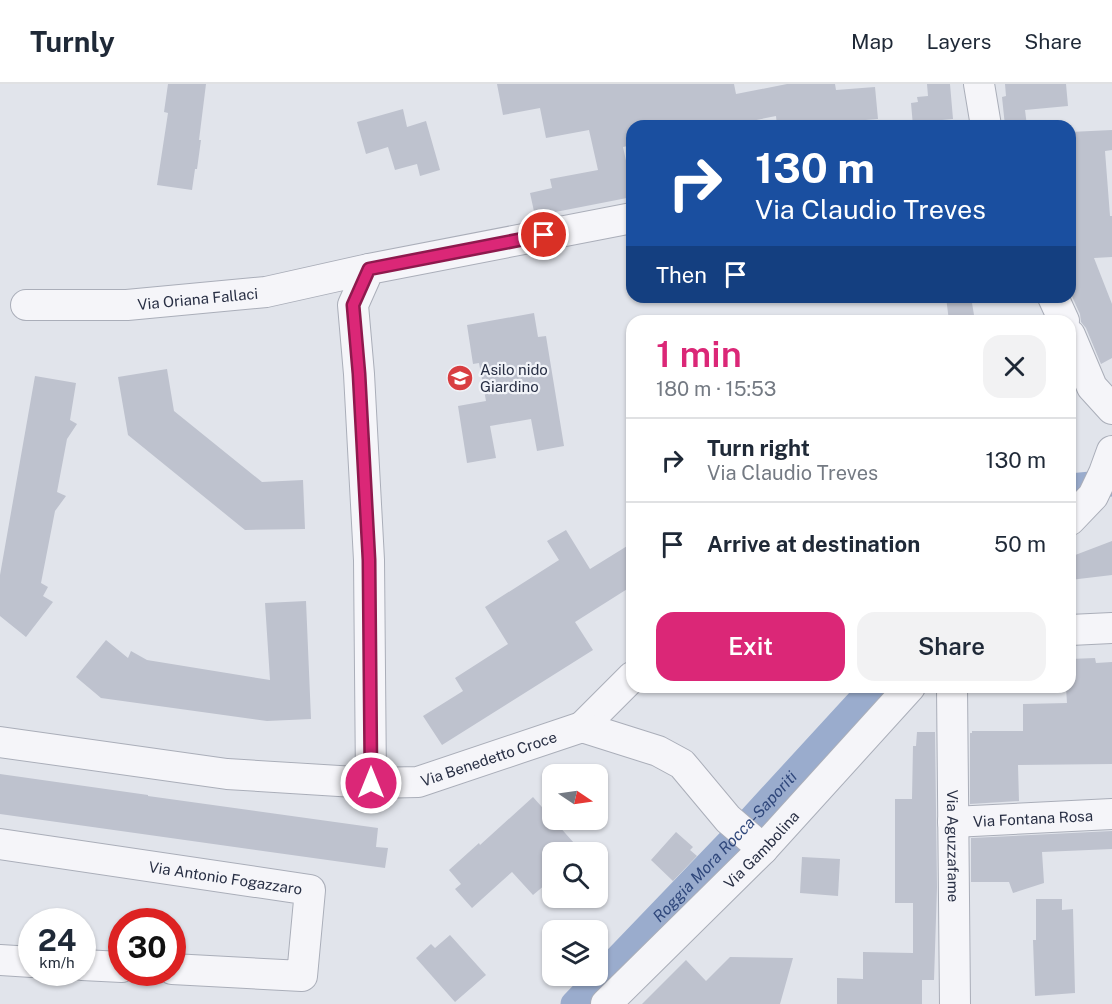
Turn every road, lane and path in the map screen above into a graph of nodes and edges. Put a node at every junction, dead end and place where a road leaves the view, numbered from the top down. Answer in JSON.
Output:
{"nodes":[{"id":1,"x":979,"y":84,"type":"edge"},
{"id":2,"x":985,"y":120,"type":"edge"},
{"id":3,"x":626,"y":219,"type":"edge"},
{"id":4,"x":369,"y":269,"type":"junction"},
{"id":5,"x":26,"y":305,"type":"dead end"},
{"id":6,"x":1076,"y":366,"type":"edge"},
{"id":7,"x":1081,"y":391,"type":"edge"},
{"id":8,"x":1112,"y":409,"type":"edge"},
{"id":9,"x":1103,"y":473,"type":"edge"},
{"id":10,"x":1076,"y":511,"type":"edge"},
{"id":11,"x":1112,"y":628,"type":"edge"},
{"id":12,"x":1076,"y":630,"type":"edge"},
{"id":13,"x":626,"y":684,"type":"edge"},
{"id":14,"x":903,"y":693,"type":"edge"},
{"id":15,"x":952,"y":693,"type":"edge"},
{"id":16,"x":582,"y":727,"type":"junction"},
{"id":17,"x":0,"y":742,"type":"edge"},
{"id":18,"x":371,"y":783,"type":"junction"},
{"id":19,"x":1112,"y":814,"type":"edge"},
{"id":20,"x":953,"y":822,"type":"junction"},
{"id":21,"x":746,"y":834,"type":"junction"},
{"id":22,"x":0,"y":844,"type":"edge"},
{"id":23,"x":0,"y":960,"type":"edge"},
{"id":24,"x":18,"y":961,"type":"edge"},
{"id":25,"x":186,"y":970,"type":"edge"},
{"id":26,"x":606,"y":1004,"type":"edge"},
{"id":27,"x":955,"y":1004,"type":"edge"}],
"edges":[{"from":1,"to":2,"type":"street"},
{"from":3,"to":4,"type":"street","name":"Via Oriana Fallaci"},
{"from":4,"to":5,"type":"street","name":"Via Oriana Fallaci"},
{"from":4,"to":18,"type":"street"},
{"from":6,"to":7,"type":"street"},
{"from":7,"to":8,"type":"street"},
{"from":9,"to":10,"type":"street"},
{"from":11,"to":12,"type":"street"},
{"from":13,"to":16,"type":"street"},
{"from":14,"to":21,"type":"street","name":"Via Gambolina"},
{"from":15,"to":20,"type":"street","name":"Via Aguzzafame"},
{"from":16,"to":18,"type":"street","name":"Via Benedetto Croce"},
{"from":16,"to":21,"type":"street"},
{"from":17,"to":18,"type":"street","name":"Via Benedetto Croce"},
{"from":19,"to":20,"type":"street","name":"Via Fontana Rosa"},
{"from":20,"to":27,"type":"street","name":"Via Aguzzafame"},
{"from":21,"to":26,"type":"street","name":"Via Gambolina"},
{"from":22,"to":25,"type":"street","name":"Via Antonio Fogazzaro"},
{"from":23,"to":24,"type":"street"}]}
